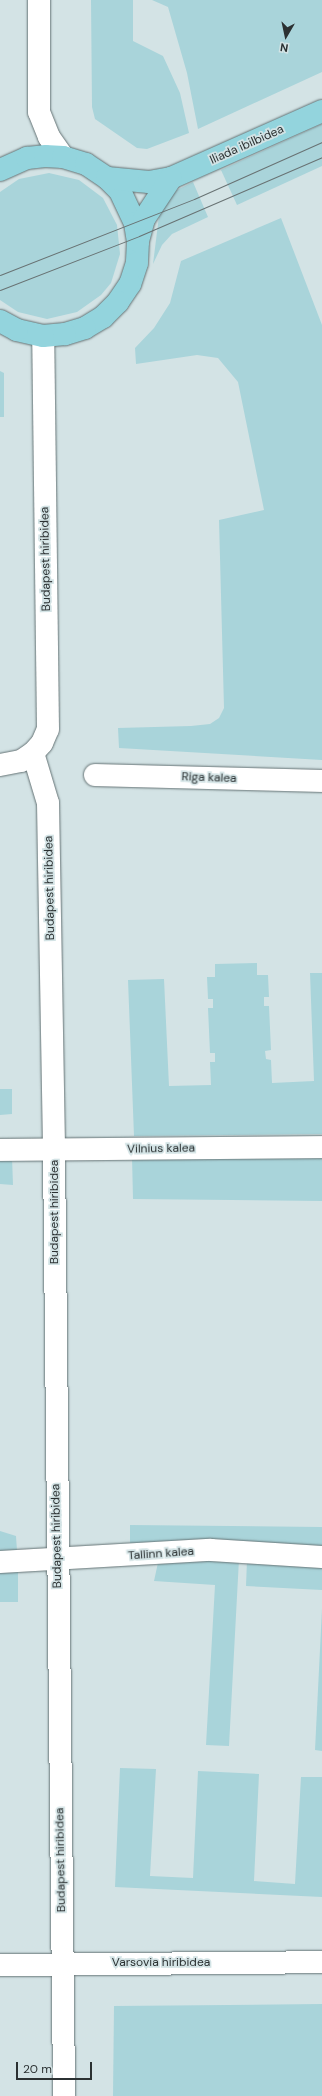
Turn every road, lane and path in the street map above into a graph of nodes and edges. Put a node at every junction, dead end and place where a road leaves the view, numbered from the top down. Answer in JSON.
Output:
{"nodes":[{"id":1,"x":39,"y":0,"type":"edge"},
{"id":2,"x":322,"y":111,"type":"edge"},
{"id":3,"x":63,"y":157,"type":"junction"},
{"id":4,"x":0,"y":170,"type":"edge"},
{"id":5,"x":107,"y":178,"type":"junction"},
{"id":6,"x":171,"y":178,"type":"junction"},
{"id":7,"x":138,"y":242,"type":"junction"},
{"id":8,"x":0,"y":322,"type":"edge"},
{"id":9,"x":43,"y":336,"type":"junction"},
{"id":10,"x":33,"y":753,"type":"junction"},
{"id":11,"x":0,"y":765,"type":"edge"},
{"id":12,"x":95,"y":775,"type":"dead end"},
{"id":13,"x":322,"y":781,"type":"edge"},
{"id":14,"x":322,"y":1147,"type":"edge"},
{"id":15,"x":0,"y":1150,"type":"edge"},
{"id":16,"x":54,"y":1151,"type":"junction"},
{"id":17,"x":322,"y":1557,"type":"edge"},
{"id":18,"x":57,"y":1560,"type":"junction"},
{"id":19,"x":0,"y":1562,"type":"edge"},
{"id":20,"x":322,"y":1962,"type":"edge"},
{"id":21,"x":63,"y":1963,"type":"junction"},
{"id":22,"x":0,"y":1965,"type":"edge"},
{"id":23,"x":64,"y":2096,"type":"edge"}],
"edges":[{"from":1,"to":3,"type":"street"},
{"from":2,"to":6,"type":"main road","name":"Iliada ibilbidea"},
{"from":3,"to":4,"type":"main road"},
{"from":3,"to":5,"type":"main road"},
{"from":5,"to":6,"type":"main road","name":"Iliada ibilbidea"},
{"from":5,"to":7,"type":"main road"},
{"from":6,"to":7,"type":"main road"},
{"from":7,"to":9,"type":"main road"},
{"from":8,"to":9,"type":"main road"},
{"from":9,"to":10,"type":"street","name":"Budapest hiribidea"},
{"from":10,"to":11,"type":"street"},
{"from":10,"to":16,"type":"street","name":"Budapest hiribidea"},
{"from":12,"to":13,"type":"street","name":"Riga kalea"},
{"from":14,"to":16,"type":"street","name":"Vilnius kalea"},
{"from":15,"to":16,"type":"street","name":"Vilnius kalea"},
{"from":16,"to":18,"type":"street","name":"Budapest hiribidea"},
{"from":17,"to":18,"type":"street","name":"Tallinn kalea"},
{"from":18,"to":19,"type":"street","name":"Tallinn kalea"},
{"from":18,"to":21,"type":"street","name":"Budapest hiribidea"},
{"from":20,"to":21,"type":"street","name":"Varsovia hiribidea"},
{"from":21,"to":22,"type":"street","name":"Varsovia hiribidea"},
{"from":21,"to":23,"type":"street","name":"Budapest hiribidea"}]}
